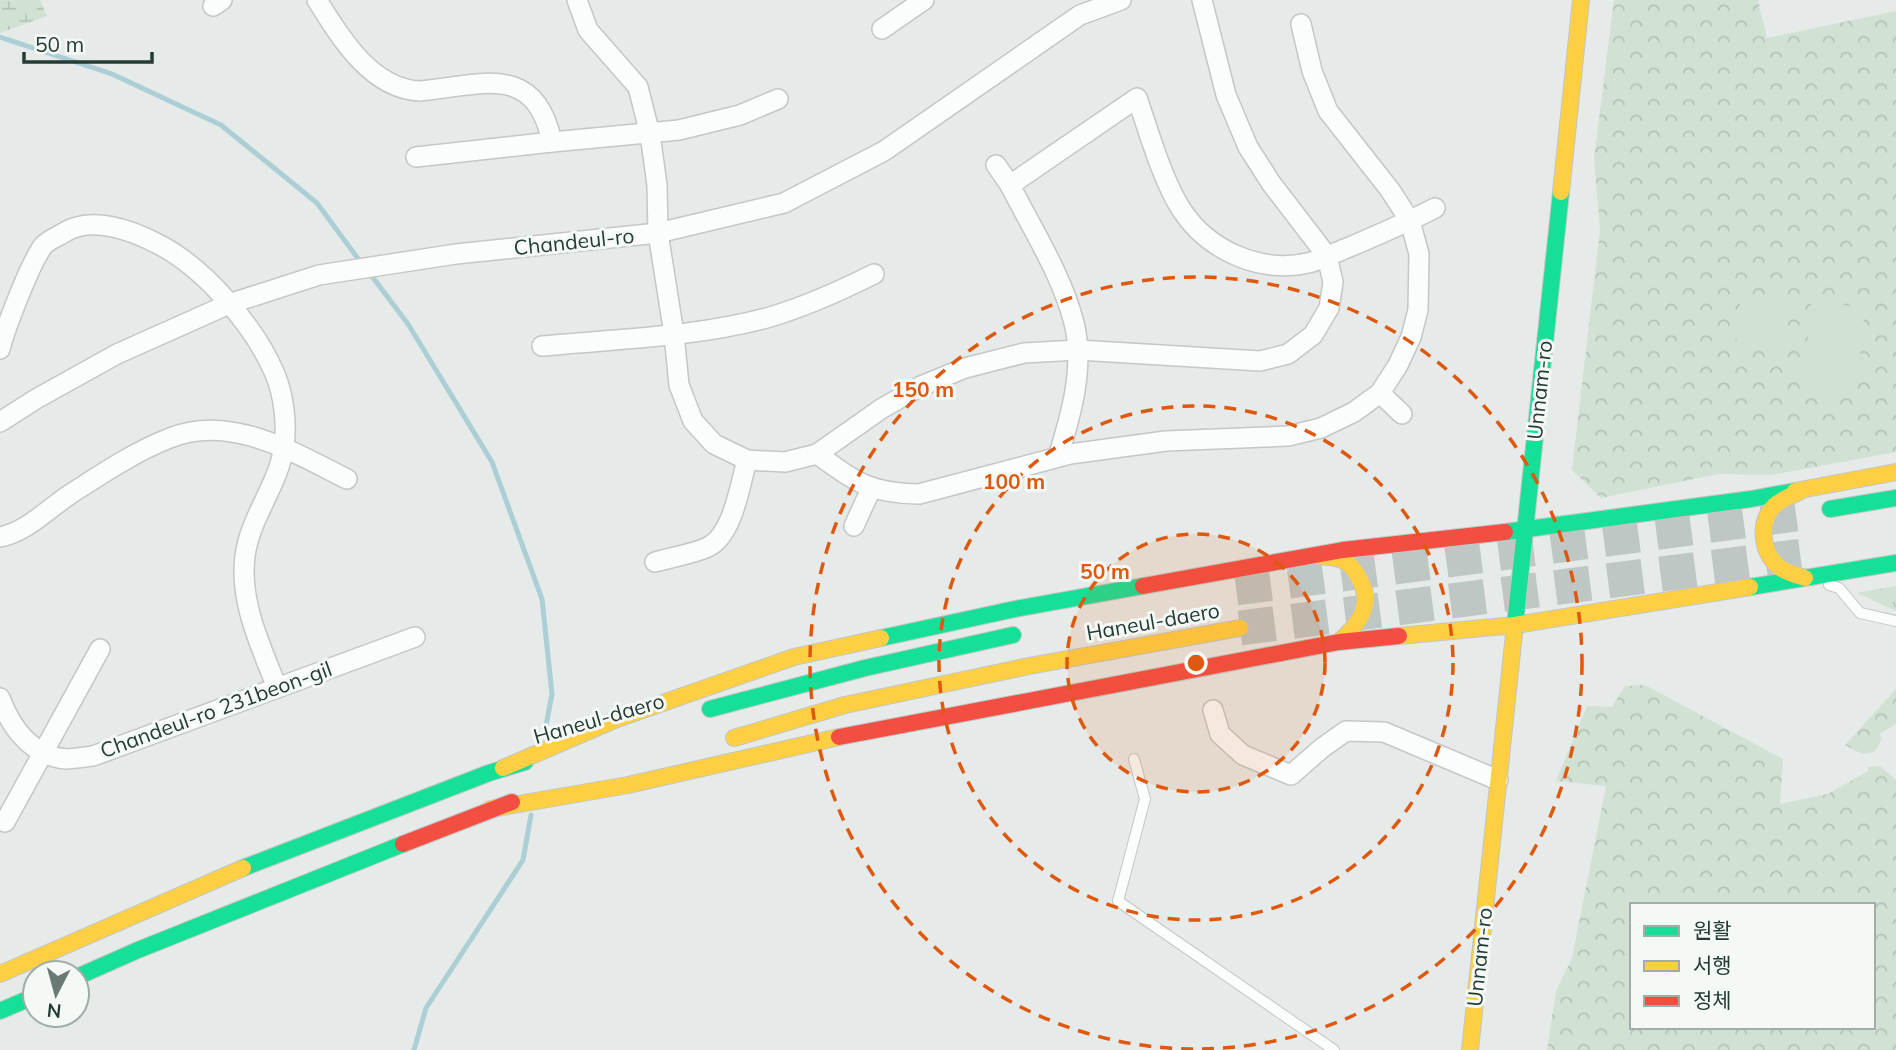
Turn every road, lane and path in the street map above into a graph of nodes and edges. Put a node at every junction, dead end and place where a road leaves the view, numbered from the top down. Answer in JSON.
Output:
{"nodes":[{"id":1,"x":317,"y":0,"type":"edge"},
{"id":2,"x":578,"y":0,"type":"edge"},
{"id":3,"x":924,"y":0,"type":"edge"},
{"id":4,"x":1121,"y":0,"type":"edge"},
{"id":5,"x":1202,"y":0,"type":"edge"},
{"id":6,"x":1581,"y":0,"type":"edge"},
{"id":7,"x":1301,"y":24,"type":"dead end"},
{"id":8,"x":882,"y":29,"type":"dead end"},
{"id":9,"x":778,"y":99,"type":"dead end"},
{"id":10,"x":650,"y":134,"type":"junction"},
{"id":11,"x":552,"y":142,"type":"junction"},
{"id":12,"x":416,"y":157,"type":"dead end"},
{"id":13,"x":996,"y":164,"type":"dead end"},
{"id":14,"x":1010,"y":185,"type":"junction"},
{"id":15,"x":1435,"y":208,"type":"dead end"},
{"id":16,"x":1410,"y":221,"type":"junction"},
{"id":17,"x":658,"y":233,"type":"junction"},
{"id":18,"x":1327,"y":256,"type":"junction"},
{"id":19,"x":874,"y":274,"type":"dead end"},
{"id":20,"x":229,"y":304,"type":"junction"},
{"id":21,"x":674,"y":334,"type":"junction"},
{"id":22,"x":542,"y":345,"type":"dead end"},
{"id":23,"x":0,"y":348,"type":"edge"},
{"id":24,"x":1077,"y":350,"type":"junction"},
{"id":25,"x":1380,"y":393,"type":"junction"},
{"id":26,"x":1402,"y":414,"type":"dead end"},
{"id":27,"x":0,"y":422,"type":"edge"},
{"id":28,"x":284,"y":448,"type":"junction"},
{"id":29,"x":817,"y":454,"type":"junction"},
{"id":30,"x":1058,"y":457,"type":"junction"},
{"id":31,"x":747,"y":460,"type":"junction"},
{"id":32,"x":1896,"y":472,"type":"edge"},
{"id":33,"x":347,"y":479,"type":"dead end"},
{"id":34,"x":871,"y":489,"type":"junction"},
{"id":35,"x":1802,"y":490,"type":"junction"},
{"id":36,"x":1896,"y":498,"type":"edge"},
{"id":37,"x":1809,"y":512,"type":"tunnel mouth"},
{"id":38,"x":854,"y":526,"type":"dead end"},
{"id":39,"x":1525,"y":530,"type":"junction"},
{"id":40,"x":0,"y":537,"type":"edge"},
{"id":41,"x":1312,"y":555,"type":"junction"},
{"id":42,"x":656,"y":562,"type":"dead end"},
{"id":43,"x":1896,"y":563,"type":"edge"},
{"id":44,"x":1805,"y":579,"type":"junction"},
{"id":45,"x":1896,"y":621,"type":"edge"},
{"id":46,"x":1515,"y":625,"type":"junction"},
{"id":47,"x":1240,"y":628,"type":"tunnel mouth"},
{"id":48,"x":1025,"y":632,"type":"dead end"},
{"id":49,"x":415,"y":637,"type":"dead end"},
{"id":50,"x":1339,"y":642,"type":"junction"},
{"id":51,"x":100,"y":649,"type":"dead end"},
{"id":52,"x":277,"y":688,"type":"junction"},
{"id":53,"x":0,"y":698,"type":"edge"},
{"id":54,"x":1213,"y":710,"type":"dead end"},
{"id":55,"x":696,"y":713,"type":"dead end"},
{"id":56,"x":643,"y":727,"type":"dead end"},
{"id":57,"x":605,"y":731,"type":"junction"},
{"id":58,"x":715,"y":743,"type":"dead end"},
{"id":59,"x":43,"y":752,"type":"junction"},
{"id":60,"x":1134,"y":759,"type":"dead end"},
{"id":61,"x":1498,"y":780,"type":"junction"},
{"id":62,"x":5,"y":822,"type":"dead end"},
{"id":63,"x":91,"y":971,"type":"edge"},
{"id":64,"x":0,"y":974,"type":"edge"},
{"id":65,"x":21,"y":1002,"type":"edge"},
{"id":66,"x":0,"y":1011,"type":"edge"},
{"id":67,"x":1334,"y":1050,"type":"edge"},
{"id":68,"x":1470,"y":1050,"type":"edge"}],
"edges":[{"from":1,"to":11,"type":"street"},
{"from":2,"to":10,"type":"street"},
{"from":3,"to":8,"type":"street"},
{"from":4,"to":17,"type":"street","name":"Chandeul-ro"},
{"from":5,"to":18,"type":"street"},
{"from":6,"to":39,"type":"main road","name":"Unnam-ro"},
{"from":7,"to":16,"type":"street"},
{"from":9,"to":10,"type":"street"},
{"from":10,"to":11,"type":"street"},
{"from":10,"to":17,"type":"street"},
{"from":11,"to":12,"type":"street"},
{"from":13,"to":14,"type":"street"},
{"from":14,"to":18,"type":"street"},
{"from":14,"to":24,"type":"street"},
{"from":15,"to":16,"type":"street"},
{"from":16,"to":18,"type":"street"},
{"from":16,"to":25,"type":"street"},
{"from":17,"to":20,"type":"street","name":"Chandeul-ro"},
{"from":17,"to":21,"type":"street"},
{"from":18,"to":24,"type":"street"},
{"from":19,"to":21,"type":"street"},
{"from":20,"to":23,"type":"street"},
{"from":20,"to":27,"type":"street","name":"Chandeul-ro"},
{"from":20,"to":28,"type":"street"},
{"from":21,"to":22,"type":"street"},
{"from":21,"to":31,"type":"street"},
{"from":24,"to":29,"type":"street"},
{"from":24,"to":30,"type":"street"},
{"from":25,"to":26,"type":"street"},
{"from":25,"to":30,"type":"street"},
{"from":28,"to":33,"type":"street"},
{"from":28,"to":40,"type":"street"},
{"from":28,"to":52,"type":"street"},
{"from":29,"to":31,"type":"street"},
{"from":29,"to":34,"type":"street"},
{"from":30,"to":34,"type":"street"},
{"from":31,"to":42,"type":"street"},
{"from":32,"to":35,"type":"main road"},
{"from":34,"to":38,"type":"street"},
{"from":35,"to":39,"type":"main road"},
{"from":35,"to":44,"type":"main road"},
{"from":36,"to":37,"type":"main road"},
{"from":39,"to":41,"type":"main road"},
{"from":39,"to":46,"type":"main road","name":"Unnam-ro"},
{"from":41,"to":50,"type":"main road"},
{"from":41,"to":57,"type":"main road"},
{"from":43,"to":44,"type":"main road"},
{"from":44,"to":45,"type":"lane"},
{"from":44,"to":46,"type":"main road"},
{"from":46,"to":50,"type":"main road"},
{"from":46,"to":61,"type":"main road","name":"Unnam-ro"},
{"from":47,"to":58,"type":"main road","name":"Haneul-daero"},
{"from":48,"to":55,"type":"main road","name":"Haneul-daero"},
{"from":49,"to":52,"type":"street","name":"Chandeul-ro 231beon-gil"},
{"from":50,"to":63,"type":"main road"},
{"from":51,"to":59,"type":"street"},
{"from":52,"to":59,"type":"street","name":"Chandeul-ro 231beon-gil"},
{"from":53,"to":59,"type":"street","name":"Chandeul-ro 231beon-gil"},
{"from":54,"to":61,"type":"street"},
{"from":56,"to":57,"type":"main road","name":"Haneul-daero"},
{"from":57,"to":64,"type":"main road"},
{"from":59,"to":62,"type":"street"},
{"from":60,"to":67,"type":"lane"},
{"from":61,"to":68,"type":"main road","name":"Unnam-ro"},
{"from":65,"to":66,"type":"main road"}]}
